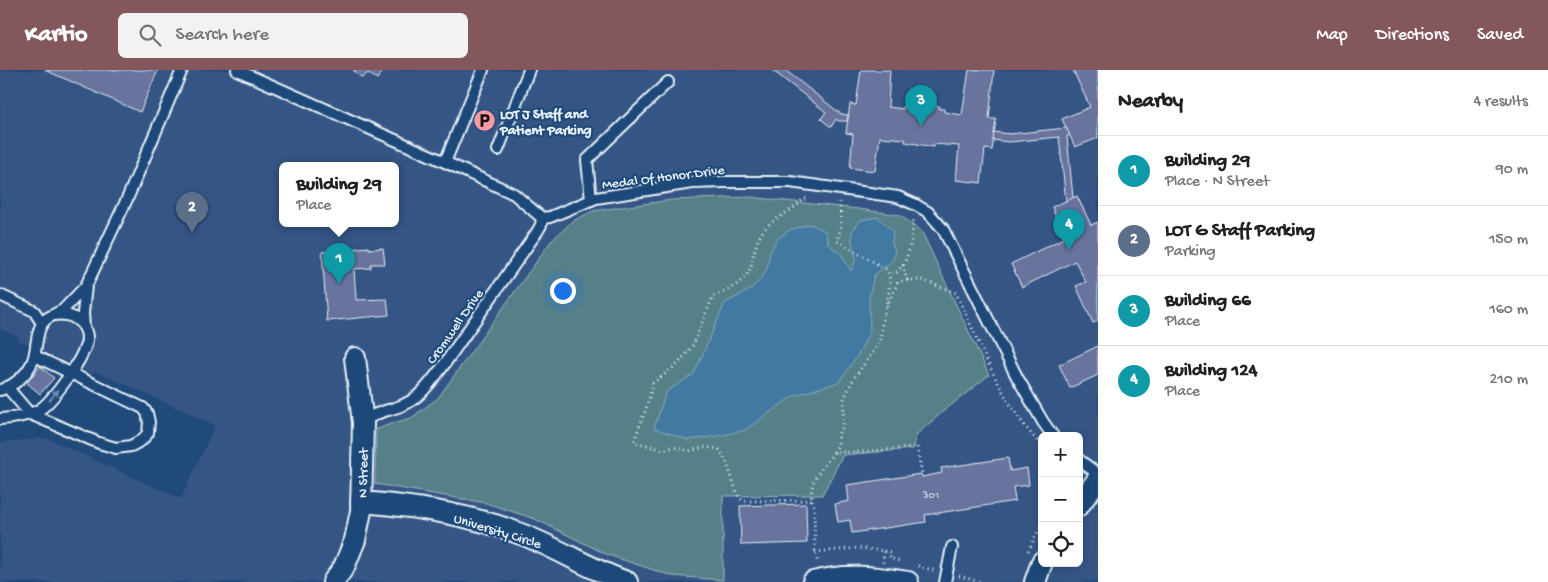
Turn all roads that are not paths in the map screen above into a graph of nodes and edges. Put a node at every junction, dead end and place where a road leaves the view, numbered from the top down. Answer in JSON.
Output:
{"nodes":[{"id":1,"x":182,"y":70,"type":"edge"},
{"id":2,"x":237,"y":70,"type":"edge"},
{"id":3,"x":483,"y":70,"type":"edge"},
{"id":4,"x":529,"y":70,"type":"edge"},
{"id":5,"x":668,"y":82,"type":"dead end"},
{"id":6,"x":498,"y":150,"type":"dead end"},
{"id":7,"x":445,"y":162,"type":"junction"},
{"id":8,"x":591,"y":200,"type":"junction"},
{"id":9,"x":542,"y":218,"type":"junction"},
{"id":10,"x":86,"y":286,"type":"junction"},
{"id":11,"x":0,"y":295,"type":"edge"},
{"id":12,"x":46,"y":320,"type":"junction"},
{"id":13,"x":84,"y":327,"type":"junction"},
{"id":14,"x":35,"y":356,"type":"junction"},
{"id":15,"x":355,"y":358,"type":"dead end"},
{"id":16,"x":70,"y":373,"type":"junction"},
{"id":17,"x":4,"y":388,"type":"edge"},
{"id":18,"x":30,"y":414,"type":"junction"},
{"id":19,"x":0,"y":419,"type":"edge"},
{"id":20,"x":363,"y":424,"type":"junction"},
{"id":21,"x":1050,"y":432,"type":"edge"},
{"id":22,"x":1083,"y":463,"type":"edge"},
{"id":23,"x":1098,"y":474,"type":"edge"},
{"id":24,"x":1098,"y":479,"type":"edge"},
{"id":25,"x":1083,"y":500,"type":"edge"},
{"id":26,"x":361,"y":502,"type":"junction"},
{"id":27,"x":952,"y":547,"type":"dead end"},
{"id":28,"x":1040,"y":567,"type":"edge"},
{"id":29,"x":816,"y":574,"type":"edge"},
{"id":30,"x":946,"y":578,"type":"edge"},
{"id":31,"x":333,"y":582,"type":"edge"},
{"id":32,"x":627,"y":582,"type":"edge"},
{"id":33,"x":908,"y":582,"type":"edge"},
{"id":34,"x":1035,"y":582,"type":"edge"}],
"edges":[{"from":1,"to":10,"type":"lane"},
{"from":2,"to":7,"type":"lane"},
{"from":3,"to":7,"type":"lane"},
{"from":4,"to":6,"type":"lane"},
{"from":5,"to":8,"type":"lane"},
{"from":7,"to":9,"type":"lane"},
{"from":8,"to":9,"type":"lane","name":"Medal Of Honor Drive"},
{"from":8,"to":21,"type":"lane","name":"Medal Of Honor Drive"},
{"from":9,"to":20,"type":"lane","name":"Cromwell Drive"},
{"from":10,"to":12,"type":"lane"},
{"from":10,"to":13,"type":"lane"},
{"from":11,"to":12,"type":"lane"},
{"from":12,"to":13,"type":"lane"},
{"from":12,"to":14,"type":"lane"},
{"from":13,"to":16,"type":"lane"},
{"from":14,"to":16,"type":"lane"},
{"from":14,"to":17,"type":"lane"},
{"from":15,"to":20,"type":"street","name":"N Street"},
{"from":18,"to":16,"type":"lane","one_way":true},
{"from":16,"to":18,"type":"lane"},
{"from":17,"to":18,"type":"lane"},
{"from":18,"to":19,"type":"lane"},
{"from":20,"to":26,"type":"street","name":"N Street"},
{"from":22,"to":23,"type":"lane"},
{"from":24,"to":25,"type":"street"},
{"from":26,"to":31,"type":"street","name":"N Street"},
{"from":26,"to":32,"type":"street","name":"University Circle"},
{"from":27,"to":30,"type":"lane"},
{"from":28,"to":34,"type":"street"},
{"from":29,"to":33,"type":"street"}]}
